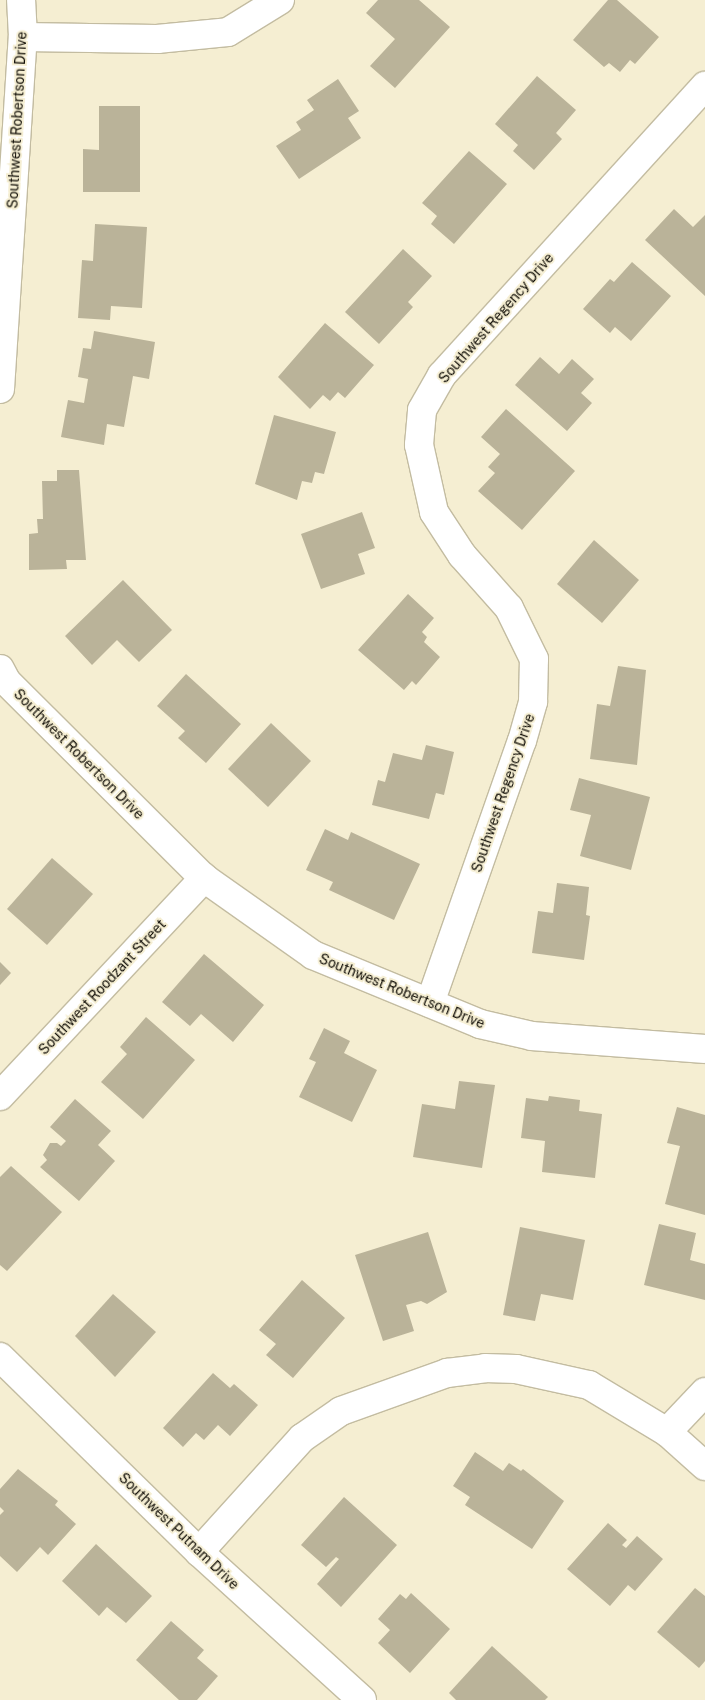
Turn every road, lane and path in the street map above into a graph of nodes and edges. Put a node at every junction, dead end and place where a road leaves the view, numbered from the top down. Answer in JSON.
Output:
{"nodes":[{"id":1,"x":21,"y":0,"type":"edge"},
{"id":2,"x":280,"y":0,"type":"edge"},
{"id":3,"x":23,"y":37,"type":"junction"},
{"id":4,"x":705,"y":86,"type":"edge"},
{"id":5,"x":0,"y":389,"type":"edge"},
{"id":6,"x":0,"y":669,"type":"edge"},
{"id":7,"x":204,"y":878,"type":"junction"},
{"id":8,"x":430,"y":1003,"type":"junction"},
{"id":9,"x":705,"y":1049,"type":"edge"},
{"id":10,"x":0,"y":1096,"type":"edge"},
{"id":11,"x":0,"y":1357,"type":"edge"},
{"id":12,"x":705,"y":1392,"type":"edge"},
{"id":13,"x":667,"y":1432,"type":"junction"},
{"id":14,"x":705,"y":1466,"type":"edge"},
{"id":15,"x":199,"y":1552,"type":"junction"},
{"id":16,"x":362,"y":1700,"type":"edge"}],
"edges":[{"from":1,"to":3,"type":"street","name":"Southwest Robertson Drive"},
{"from":2,"to":3,"type":"street"},
{"from":3,"to":5,"type":"street","name":"Southwest Robertson Drive"},
{"from":4,"to":8,"type":"street","name":"Southwest Regency Drive"},
{"from":6,"to":7,"type":"street","name":"Southwest Robertson Drive"},
{"from":7,"to":8,"type":"street","name":"Southwest Robertson Drive"},
{"from":7,"to":10,"type":"street","name":"Southwest Roodzant Street"},
{"from":8,"to":9,"type":"street","name":"Southwest Robertson Drive"},
{"from":11,"to":15,"type":"street","name":"Southwest Putnam Drive"},
{"from":12,"to":13,"type":"street"},
{"from":13,"to":14,"type":"street"},
{"from":13,"to":15,"type":"street"},
{"from":15,"to":16,"type":"street","name":"Southwest Putnam Drive"}]}
